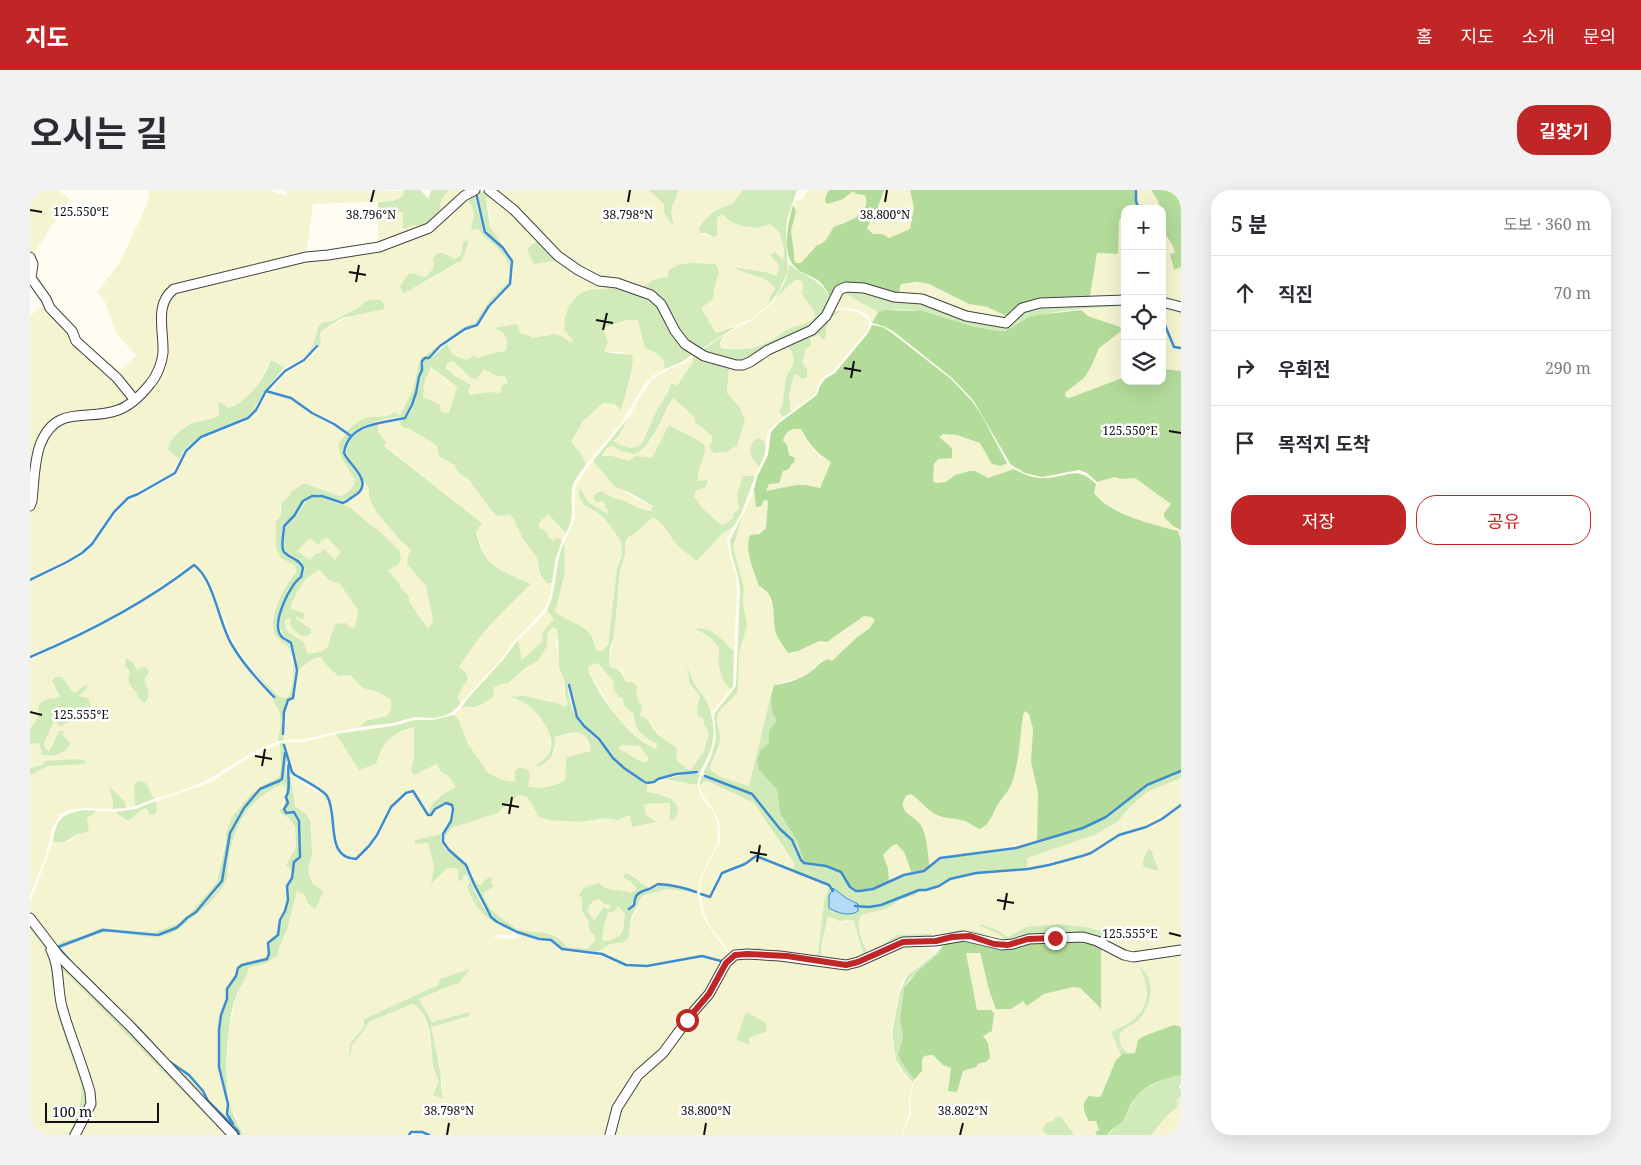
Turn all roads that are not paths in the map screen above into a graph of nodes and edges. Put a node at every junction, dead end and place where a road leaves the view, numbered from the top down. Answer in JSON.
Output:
{"nodes":[{"id":1,"x":474,"y":190,"type":"edge"},
{"id":2,"x":489,"y":190,"type":"edge"},
{"id":3,"x":30,"y":257,"type":"edge"},
{"id":4,"x":1121,"y":300,"type":"edge"},
{"id":5,"x":1166,"y":303,"type":"edge"},
{"id":6,"x":1181,"y":307,"type":"edge"},
{"id":7,"x":134,"y":399,"type":"junction"},
{"id":8,"x":30,"y":506,"type":"edge"},
{"id":9,"x":30,"y":918,"type":"edge"},
{"id":10,"x":46,"y":938,"type":"junction"},
{"id":11,"x":1181,"y":950,"type":"edge"},
{"id":12,"x":75,"y":1135,"type":"edge"},
{"id":13,"x":233,"y":1135,"type":"edge"},
{"id":14,"x":610,"y":1135,"type":"edge"}],
"edges":[{"from":1,"to":7,"type":"street"},
{"from":2,"to":4,"type":"street"},
{"from":3,"to":7,"type":"street"},
{"from":5,"to":6,"type":"street"},
{"from":7,"to":8,"type":"street"},
{"from":9,"to":10,"type":"street"},
{"from":10,"to":12,"type":"street"},
{"from":10,"to":13,"type":"street"},
{"from":11,"to":14,"type":"street"}]}
